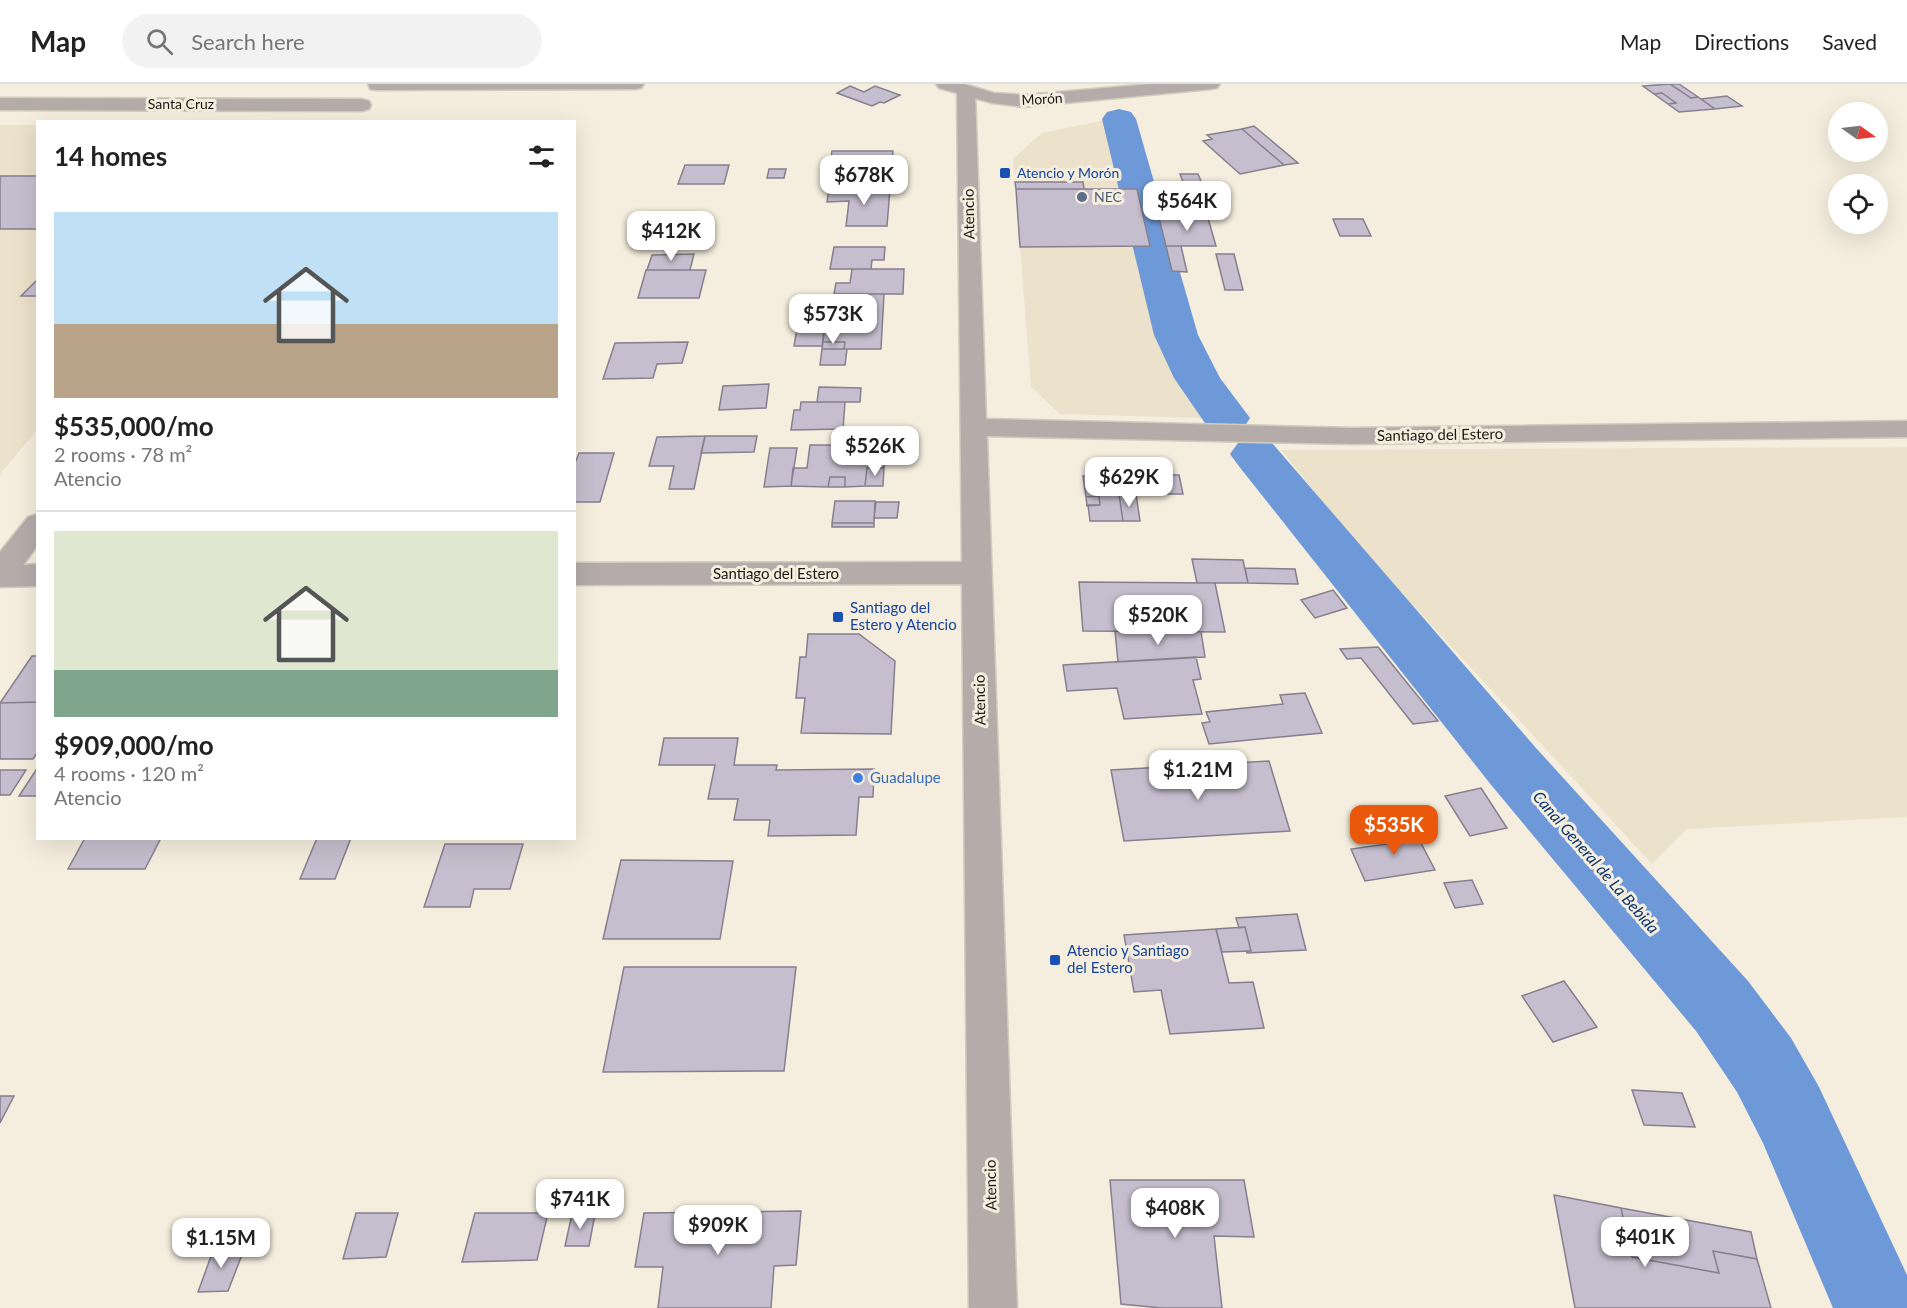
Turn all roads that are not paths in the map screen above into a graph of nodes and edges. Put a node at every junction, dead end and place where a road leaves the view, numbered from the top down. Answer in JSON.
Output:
{"nodes":[{"id":1,"x":635,"y":84,"type":"edge"},
{"id":2,"x":945,"y":84,"type":"edge"},
{"id":3,"x":1211,"y":84,"type":"edge"},
{"id":4,"x":377,"y":85,"type":"edge"},
{"id":5,"x":966,"y":91,"type":"junction"},
{"id":6,"x":0,"y":104,"type":"edge"},
{"id":7,"x":362,"y":105,"type":"junction"},
{"id":8,"x":350,"y":120,"type":"edge"},
{"id":9,"x":974,"y":427,"type":"junction"},
{"id":10,"x":1907,"y":429,"type":"edge"},
{"id":11,"x":36,"y":527,"type":"edge"},
{"id":12,"x":977,"y":573,"type":"junction"},
{"id":13,"x":0,"y":574,"type":"edge"},
{"id":14,"x":576,"y":574,"type":"edge"},
{"id":15,"x":36,"y":576,"type":"edge"},
{"id":16,"x":993,"y":1308,"type":"edge"}],
"edges":[{"from":1,"to":4,"type":"street"},
{"from":2,"to":5,"type":"street","name":"Morón"},
{"from":3,"to":5,"type":"street","name":"Morón"},
{"from":4,"to":7,"type":"street"},
{"from":5,"to":9,"type":"street","name":"Atencio"},
{"from":6,"to":7,"type":"street","name":"Santa Cruz"},
{"from":7,"to":8,"type":"street"},
{"from":9,"to":10,"type":"street","name":"Santiago del Estero"},
{"from":9,"to":12,"type":"street","name":"Atencio"},
{"from":11,"to":13,"type":"street"},
{"from":12,"to":14,"type":"street","name":"Santiago del Estero"},
{"from":12,"to":16,"type":"street","name":"Atencio"},
{"from":13,"to":15,"type":"street"}]}
